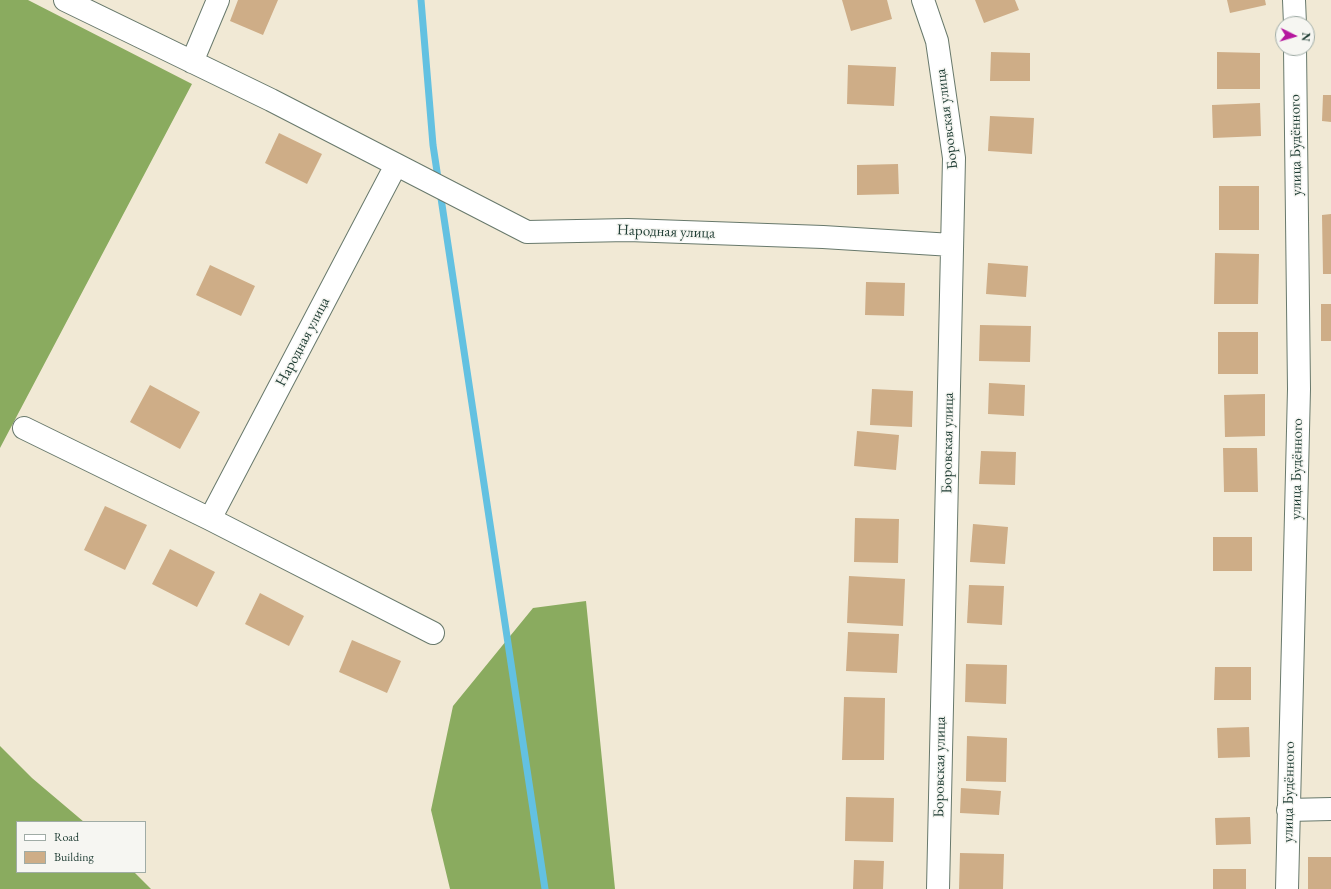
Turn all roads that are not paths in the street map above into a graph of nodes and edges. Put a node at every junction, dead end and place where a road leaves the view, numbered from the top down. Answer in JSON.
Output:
{"nodes":[{"id":1,"x":65,"y":0,"type":"edge"},
{"id":2,"x":218,"y":0,"type":"edge"},
{"id":3,"x":923,"y":0,"type":"edge"},
{"id":4,"x":1294,"y":0,"type":"edge"},
{"id":5,"x":1295,"y":16,"type":"edge"},
{"id":6,"x":1295,"y":56,"type":"edge"},
{"id":7,"x":192,"y":62,"type":"junction"},
{"id":8,"x":396,"y":165,"type":"junction"},
{"id":9,"x":952,"y":244,"type":"junction"},
{"id":10,"x":24,"y":428,"type":"dead end"},
{"id":11,"x":210,"y":519,"type":"junction"},
{"id":12,"x":433,"y":633,"type":"dead end"},
{"id":13,"x":1331,"y":809,"type":"edge"},
{"id":14,"x":1288,"y":810,"type":"junction"},
{"id":15,"x":938,"y":889,"type":"edge"},
{"id":16,"x":1287,"y":889,"type":"edge"}],
"edges":[{"from":1,"to":7,"type":"street","name":"Народная улица"},
{"from":2,"to":7,"type":"street"},
{"from":3,"to":9,"type":"street","name":"Боровская улица"},
{"from":4,"to":5,"type":"street"},
{"from":6,"to":14,"type":"street","name":"улица Будённого"},
{"from":7,"to":8,"type":"street","name":"Народная улица"},
{"from":8,"to":9,"type":"street","name":"Народная улица"},
{"from":8,"to":11,"type":"street","name":"Народная улица"},
{"from":9,"to":15,"type":"street","name":"Боровская улица"},
{"from":10,"to":11,"type":"street"},
{"from":11,"to":12,"type":"street"},
{"from":13,"to":14,"type":"street"},
{"from":14,"to":16,"type":"street","name":"улица Будённого"}]}
